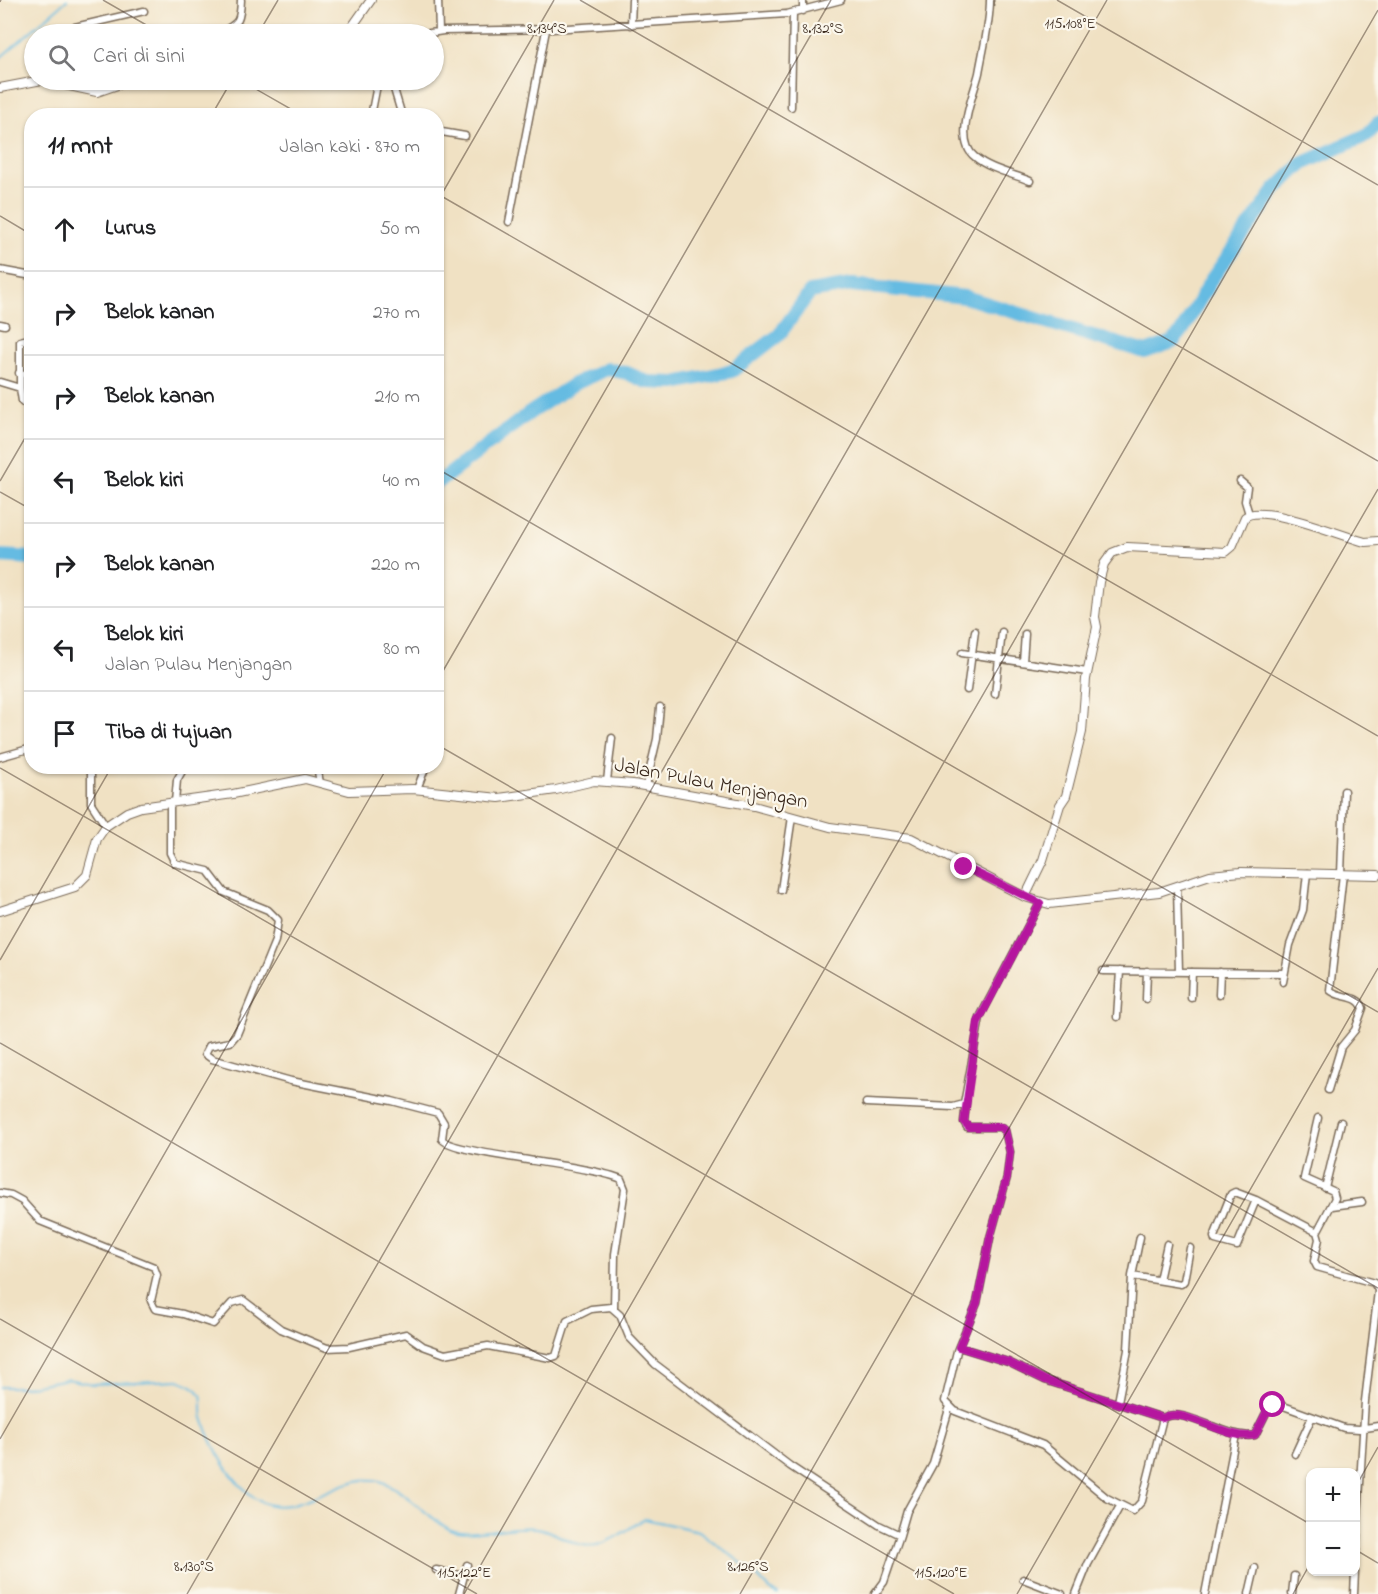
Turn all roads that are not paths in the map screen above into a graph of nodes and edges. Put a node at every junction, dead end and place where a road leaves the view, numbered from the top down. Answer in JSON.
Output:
{"nodes":[{"id":1,"x":241,"y":0,"type":"edge"},
{"id":2,"x":438,"y":0,"type":"edge"},
{"id":3,"x":632,"y":0,"type":"edge"},
{"id":4,"x":803,"y":0,"type":"edge"},
{"id":5,"x":841,"y":0,"type":"edge"},
{"id":6,"x":990,"y":0,"type":"edge"},
{"id":7,"x":368,"y":1,"type":"edge"},
{"id":8,"x":821,"y":3,"type":"edge"},
{"id":9,"x":144,"y":11,"type":"dead end"},
{"id":10,"x":802,"y":11,"type":"junction"},
{"id":11,"x":793,"y":13,"type":"junction"},
{"id":12,"x":88,"y":24,"type":"edge"},
{"id":13,"x":235,"y":24,"type":"edge"},
{"id":14,"x":353,"y":24,"type":"edge"},
{"id":15,"x":439,"y":24,"type":"edge"},
{"id":16,"x":631,"y":25,"type":"junction"},
{"id":17,"x":546,"y":30,"type":"junction"},
{"id":18,"x":444,"y":31,"type":"edge"},
{"id":19,"x":24,"y":83,"type":"edge"},
{"id":20,"x":0,"y":88,"type":"edge"},
{"id":21,"x":376,"y":90,"type":"edge"},
{"id":22,"x":394,"y":90,"type":"edge"},
{"id":23,"x":790,"y":107,"type":"dead end"},
{"id":24,"x":373,"y":108,"type":"edge"},
{"id":25,"x":400,"y":108,"type":"edge"},
{"id":26,"x":444,"y":132,"type":"edge"},
{"id":27,"x":465,"y":136,"type":"dead end"},
{"id":28,"x":1030,"y":181,"type":"dead end"},
{"id":29,"x":509,"y":222,"type":"dead end"},
{"id":30,"x":0,"y":270,"type":"edge"},
{"id":31,"x":24,"y":274,"type":"edge"},
{"id":32,"x":24,"y":341,"type":"edge"},
{"id":33,"x":19,"y":373,"type":"junction"},
{"id":34,"x":24,"y":373,"type":"edge"},
{"id":35,"x":0,"y":382,"type":"edge"},
{"id":36,"x":20,"y":388,"type":"junction"},
{"id":37,"x":24,"y":404,"type":"edge"},
{"id":38,"x":1240,"y":481,"type":"dead end"},
{"id":39,"x":1249,"y":514,"type":"junction"},
{"id":40,"x":1378,"y":541,"type":"edge"},
{"id":41,"x":975,"y":631,"type":"dead end"},
{"id":42,"x":1002,"y":632,"type":"dead end"},
{"id":43,"x":1025,"y":634,"type":"dead end"},
{"id":44,"x":962,"y":653,"type":"dead end"},
{"id":45,"x":972,"y":655,"type":"junction"},
{"id":46,"x":999,"y":659,"type":"junction"},
{"id":47,"x":1023,"y":662,"type":"junction"},
{"id":48,"x":1087,"y":672,"type":"junction"},
{"id":49,"x":967,"y":690,"type":"dead end"},
{"id":50,"x":995,"y":694,"type":"dead end"},
{"id":51,"x":660,"y":707,"type":"dead end"},
{"id":52,"x":612,"y":738,"type":"dead end"},
{"id":53,"x":24,"y":750,"type":"edge"},
{"id":54,"x":0,"y":757,"type":"edge"},
{"id":55,"x":91,"y":774,"type":"edge"},
{"id":56,"x":181,"y":774,"type":"edge"},
{"id":57,"x":318,"y":774,"type":"edge"},
{"id":58,"x":423,"y":774,"type":"edge"},
{"id":59,"x":608,"y":781,"type":"junction"},
{"id":60,"x":320,"y":783,"type":"junction"},
{"id":61,"x":646,"y":786,"type":"junction"},
{"id":62,"x":417,"y":789,"type":"junction"},
{"id":63,"x":1344,"y":791,"type":"dead end"},
{"id":64,"x":173,"y":802,"type":"junction"},
{"id":65,"x":792,"y":817,"type":"junction"},
{"id":66,"x":106,"y":826,"type":"junction"},
{"id":67,"x":1307,"y":873,"type":"junction"},
{"id":68,"x":1342,"y":874,"type":"junction"},
{"id":69,"x":1378,"y":874,"type":"edge"},
{"id":70,"x":1177,"y":887,"type":"junction"},
{"id":71,"x":781,"y":890,"type":"dead end"},
{"id":72,"x":1025,"y":897,"type":"junction"},
{"id":73,"x":1040,"y":903,"type":"junction"},
{"id":74,"x":0,"y":911,"type":"edge"},
{"id":75,"x":1103,"y":971,"type":"dead end"},
{"id":76,"x":1120,"y":971,"type":"junction"},
{"id":77,"x":1147,"y":971,"type":"junction"},
{"id":78,"x":1179,"y":972,"type":"junction"},
{"id":79,"x":1192,"y":972,"type":"junction"},
{"id":80,"x":1220,"y":972,"type":"junction"},
{"id":81,"x":1284,"y":973,"type":"junction"},
{"id":82,"x":1283,"y":982,"type":"dead end"},
{"id":83,"x":1219,"y":995,"type":"dead end"},
{"id":84,"x":1191,"y":998,"type":"dead end"},
{"id":85,"x":1146,"y":999,"type":"dead end"},
{"id":86,"x":1117,"y":1017,"type":"dead end"},
{"id":87,"x":1328,"y":1090,"type":"dead end"},
{"id":88,"x":966,"y":1101,"type":"junction"},
{"id":89,"x":866,"y":1103,"type":"dead end"},
{"id":90,"x":1318,"y":1119,"type":"dead end"},
{"id":91,"x":1341,"y":1122,"type":"dead end"},
{"id":92,"x":1326,"y":1188,"type":"junction"},
{"id":93,"x":0,"y":1193,"type":"edge"},
{"id":94,"x":1256,"y":1200,"type":"junction"},
{"id":95,"x":1362,"y":1203,"type":"dead end"},
{"id":96,"x":1332,"y":1206,"type":"junction"},
{"id":97,"x":1317,"y":1232,"type":"junction"},
{"id":98,"x":1140,"y":1237,"type":"dead end"},
{"id":99,"x":1167,"y":1244,"type":"dead end"},
{"id":100,"x":1190,"y":1248,"type":"dead end"},
{"id":101,"x":1132,"y":1276,"type":"junction"},
{"id":102,"x":1159,"y":1280,"type":"junction"},
{"id":103,"x":1378,"y":1293,"type":"edge"},
{"id":104,"x":614,"y":1309,"type":"junction"},
{"id":105,"x":1375,"y":1338,"type":"edge"},
{"id":106,"x":959,"y":1347,"type":"junction"},
{"id":107,"x":1118,"y":1402,"type":"junction"},
{"id":108,"x":949,"y":1408,"type":"junction"},
{"id":109,"x":1312,"y":1416,"type":"junction"},
{"id":110,"x":1163,"y":1418,"type":"junction"},
{"id":111,"x":1378,"y":1426,"type":"edge"},
{"id":112,"x":1364,"y":1429,"type":"junction"},
{"id":113,"x":1236,"y":1435,"type":"junction"},
{"id":114,"x":1295,"y":1454,"type":"dead end"},
{"id":115,"x":1120,"y":1506,"type":"junction"},
{"id":116,"x":1358,"y":1522,"type":"edge"},
{"id":117,"x":900,"y":1535,"type":"junction"},
{"id":118,"x":467,"y":1565,"type":"dead end"},
{"id":119,"x":1255,"y":1568,"type":"dead end"},
{"id":120,"x":436,"y":1570,"type":"dead end"},
{"id":121,"x":1294,"y":1575,"type":"dead end"},
{"id":122,"x":464,"y":1576,"type":"junction"},
{"id":123,"x":1355,"y":1576,"type":"edge"},
{"id":124,"x":1023,"y":1579,"type":"dead end"},
{"id":125,"x":459,"y":1594,"type":"edge"},
{"id":126,"x":875,"y":1594,"type":"edge"},
{"id":127,"x":1062,"y":1594,"type":"edge"},
{"id":128,"x":1076,"y":1594,"type":"edge"},
{"id":129,"x":1205,"y":1594,"type":"edge"},
{"id":130,"x":1249,"y":1594,"type":"edge"},
{"id":131,"x":1292,"y":1594,"type":"edge"},
{"id":132,"x":1354,"y":1594,"type":"edge"}],
"edges":[{"from":1,"to":13,"type":"street"},
{"from":2,"to":15,"type":"street"},
{"from":3,"to":16,"type":"street"},
{"from":4,"to":10,"type":"street"},
{"from":5,"to":8,"type":"street"},
{"from":6,"to":28,"type":"street"},
{"from":7,"to":14,"type":"street"},
{"from":8,"to":10,"type":"street"},
{"from":9,"to":12,"type":"street"},
{"from":10,"to":11,"type":"street"},
{"from":11,"to":16,"type":"street"},
{"from":11,"to":23,"type":"street"},
{"from":16,"to":17,"type":"street"},
{"from":17,"to":18,"type":"street"},
{"from":17,"to":29,"type":"street"},
{"from":19,"to":20,"type":"street"},
{"from":21,"to":24,"type":"street"},
{"from":22,"to":25,"type":"street"},
{"from":26,"to":27,"type":"street"},
{"from":30,"to":31,"type":"street"},
{"from":32,"to":33,"type":"street"},
{"from":33,"to":34,"type":"street"},
{"from":33,"to":36,"type":"street"},
{"from":35,"to":36,"type":"street"},
{"from":36,"to":37,"type":"street"},
{"from":38,"to":39,"type":"street"},
{"from":39,"to":40,"type":"street"},
{"from":39,"to":48,"type":"street"},
{"from":41,"to":45,"type":"street"},
{"from":42,"to":46,"type":"street"},
{"from":43,"to":47,"type":"street"},
{"from":44,"to":45,"type":"street"},
{"from":45,"to":46,"type":"street"},
{"from":45,"to":49,"type":"street"},
{"from":46,"to":47,"type":"street"},
{"from":46,"to":50,"type":"street"},
{"from":47,"to":48,"type":"street"},
{"from":48,"to":72,"type":"street"},
{"from":51,"to":61,"type":"street"},
{"from":52,"to":59,"type":"street"},
{"from":53,"to":54,"type":"street"},
{"from":55,"to":66,"type":"street"},
{"from":56,"to":64,"type":"street"},
{"from":57,"to":60,"type":"street"},
{"from":58,"to":62,"type":"street"},
{"from":59,"to":61,"type":"street","name":"Jalan Pulau Menjangan"},
{"from":59,"to":62,"type":"street","name":"Jalan Pulau Menjangan"},
{"from":60,"to":62,"type":"street","name":"Jalan Pulau Menjangan"},
{"from":60,"to":64,"type":"street","name":"Jalan Pulau Menjangan"},
{"from":61,"to":65,"type":"street","name":"Jalan Pulau Menjangan"},
{"from":63,"to":68,"type":"street"},
{"from":64,"to":66,"type":"street","name":"Jalan Pulau Menjangan"},
{"from":64,"to":104,"type":"street"},
{"from":65,"to":71,"type":"street"},
{"from":65,"to":72,"type":"street","name":"Jalan Pulau Menjangan"},
{"from":66,"to":74,"type":"street"},
{"from":67,"to":68,"type":"street","name":"Jalan Pulau Menjangan"},
{"from":67,"to":70,"type":"street","name":"Jalan Pulau Menjangan"},
{"from":67,"to":81,"type":"street"},
{"from":68,"to":69,"type":"street","name":"Jalan Pulau Menjangan"},
{"from":68,"to":87,"type":"street"},
{"from":70,"to":73,"type":"street","name":"Jalan Pulau Menjangan"},
{"from":70,"to":78,"type":"street"},
{"from":72,"to":73,"type":"street","name":"Jalan Pulau Menjangan"},
{"from":73,"to":88,"type":"street"},
{"from":75,"to":76,"type":"street"},
{"from":76,"to":77,"type":"street"},
{"from":76,"to":86,"type":"street"},
{"from":77,"to":78,"type":"street"},
{"from":77,"to":85,"type":"street"},
{"from":78,"to":79,"type":"street"},
{"from":79,"to":80,"type":"street"},
{"from":79,"to":84,"type":"street"},
{"from":80,"to":81,"type":"street"},
{"from":80,"to":83,"type":"street"},
{"from":81,"to":82,"type":"street"},
{"from":88,"to":89,"type":"street"},
{"from":88,"to":106,"type":"street"},
{"from":90,"to":92,"type":"street"},
{"from":91,"to":92,"type":"street"},
{"from":92,"to":96,"type":"street"},
{"from":93,"to":104,"type":"street"},
{"from":94,"to":94,"type":"street"},
{"from":94,"to":97,"type":"street"},
{"from":95,"to":96,"type":"street"},
{"from":96,"to":97,"type":"street"},
{"from":97,"to":103,"type":"street"},
{"from":98,"to":101,"type":"street"},
{"from":99,"to":102,"type":"street"},
{"from":100,"to":102,"type":"street"},
{"from":101,"to":102,"type":"street"},
{"from":101,"to":107,"type":"street"},
{"from":103,"to":105,"type":"street"},
{"from":104,"to":117,"type":"street"},
{"from":105,"to":112,"type":"street"},
{"from":106,"to":107,"type":"street"},
{"from":106,"to":108,"type":"street"},
{"from":107,"to":110,"type":"street"},
{"from":108,"to":115,"type":"street"},
{"from":108,"to":117,"type":"street"},
{"from":109,"to":112,"type":"street"},
{"from":109,"to":113,"type":"street"},
{"from":109,"to":114,"type":"street"},
{"from":110,"to":113,"type":"street"},
{"from":110,"to":115,"type":"street"},
{"from":111,"to":112,"type":"street"},
{"from":112,"to":116,"type":"street"},
{"from":113,"to":129,"type":"street"},
{"from":115,"to":128,"type":"street"},
{"from":117,"to":126,"type":"street"},
{"from":118,"to":122,"type":"street"},
{"from":119,"to":130,"type":"street"},
{"from":120,"to":122,"type":"street"},
{"from":121,"to":131,"type":"street"},
{"from":122,"to":125,"type":"street"},
{"from":123,"to":132,"type":"street"},
{"from":124,"to":127,"type":"street"}]}
